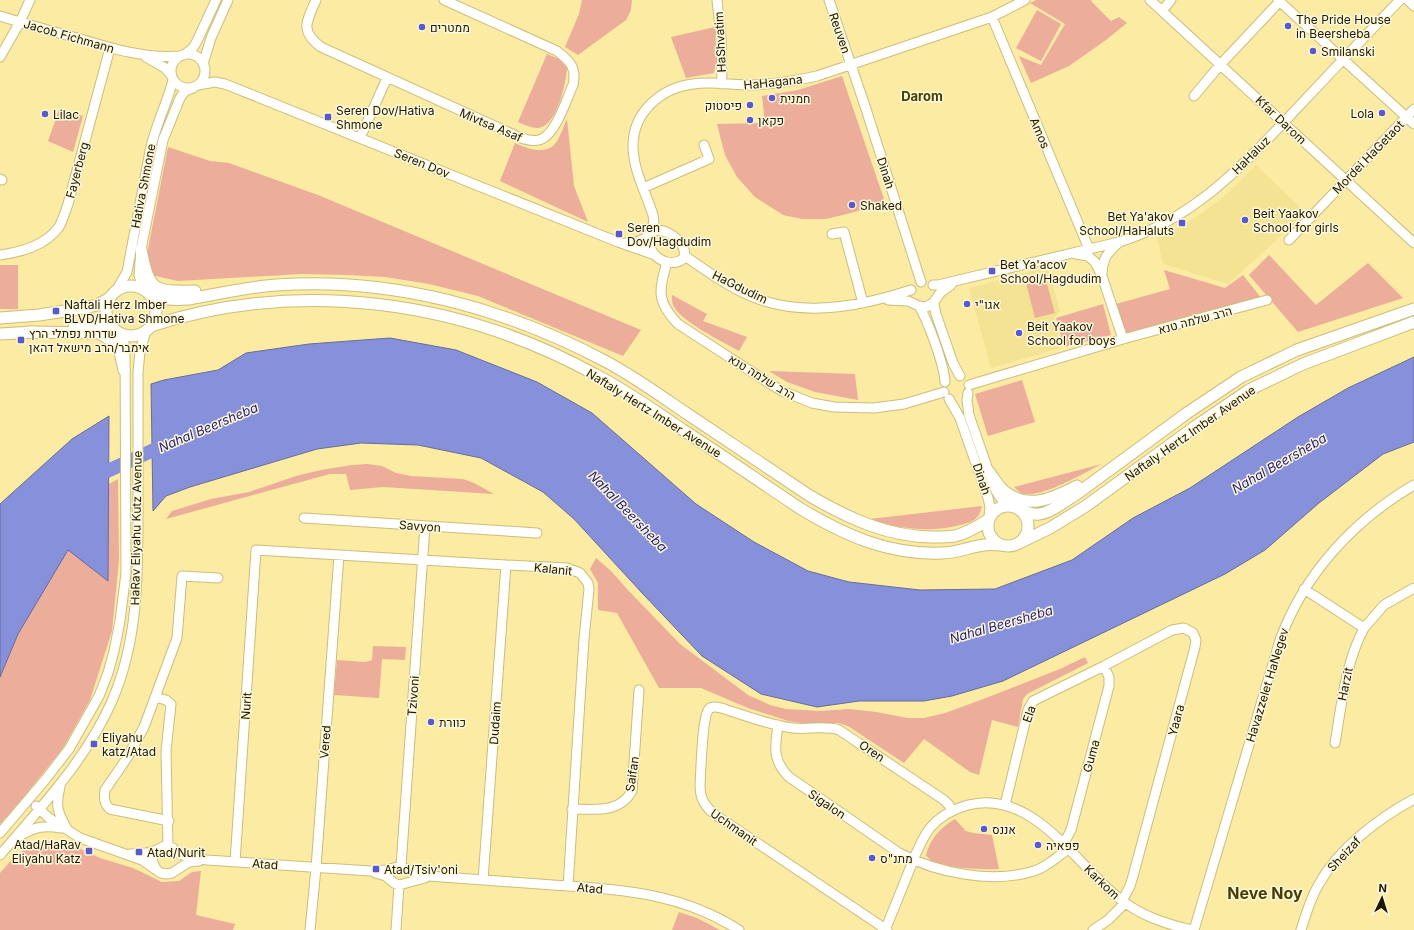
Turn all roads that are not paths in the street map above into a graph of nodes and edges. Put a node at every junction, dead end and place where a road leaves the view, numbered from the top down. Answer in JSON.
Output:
{"nodes":[{"id":1,"x":30,"y":0,"type":"edge"},
{"id":2,"x":216,"y":0,"type":"edge"},
{"id":3,"x":228,"y":0,"type":"edge"},
{"id":4,"x":316,"y":0,"type":"edge"},
{"id":5,"x":444,"y":0,"type":"edge"},
{"id":6,"x":717,"y":0,"type":"edge"},
{"id":7,"x":829,"y":0,"type":"edge"},
{"id":8,"x":1025,"y":0,"type":"edge"},
{"id":9,"x":1150,"y":0,"type":"edge"},
{"id":10,"x":1171,"y":0,"type":"edge"},
{"id":11,"x":1400,"y":0,"type":"edge"},
{"id":12,"x":1408,"y":0,"type":"edge"},
{"id":13,"x":1280,"y":1,"type":"edge"},
{"id":14,"x":1414,"y":6,"type":"edge"},
{"id":15,"x":1162,"y":10,"type":"junction"},
{"id":16,"x":0,"y":16,"type":"edge"},
{"id":17,"x":992,"y":17,"type":"junction"},
{"id":18,"x":20,"y":22,"type":"junction"},
{"id":19,"x":110,"y":48,"type":"junction"},
{"id":20,"x":139,"y":54,"type":"junction"},
{"id":21,"x":182,"y":55,"type":"junction"},
{"id":22,"x":0,"y":57,"type":"edge"},
{"id":23,"x":1343,"y":60,"type":"junction"},
{"id":24,"x":1220,"y":64,"type":"junction"},
{"id":25,"x":851,"y":65,"type":"junction"},
{"id":26,"x":204,"y":66,"type":"junction"},
{"id":27,"x":172,"y":77,"type":"junction"},
{"id":28,"x":387,"y":78,"type":"junction"},
{"id":29,"x":225,"y":84,"type":"junction"},
{"id":30,"x":722,"y":84,"type":"junction"},
{"id":31,"x":196,"y":86,"type":"junction"},
{"id":32,"x":1194,"y":96,"type":"dead end"},
{"id":33,"x":1414,"y":109,"type":"edge"},
{"id":34,"x":1406,"y":117,"type":"junction"},
{"id":35,"x":1284,"y":122,"type":"junction"},
{"id":36,"x":1414,"y":124,"type":"edge"},
{"id":37,"x":360,"y":138,"type":"junction"},
{"id":38,"x":704,"y":145,"type":"dead end"},
{"id":39,"x":1346,"y":180,"type":"junction"},
{"id":40,"x":643,"y":188,"type":"junction"},
{"id":41,"x":652,"y":209,"type":"junction"},
{"id":42,"x":667,"y":232,"type":"junction"},
{"id":43,"x":832,"y":234,"type":"dead end"},
{"id":44,"x":650,"y":235,"type":"junction"},
{"id":45,"x":1289,"y":240,"type":"dead end"},
{"id":46,"x":1414,"y":241,"type":"edge"},
{"id":47,"x":618,"y":242,"type":"junction"},
{"id":48,"x":1119,"y":242,"type":"junction"},
{"id":49,"x":141,"y":249,"type":"junction"},
{"id":50,"x":1089,"y":249,"type":"junction"},
{"id":51,"x":0,"y":255,"type":"edge"},
{"id":52,"x":655,"y":255,"type":"junction"},
{"id":53,"x":1067,"y":255,"type":"junction"},
{"id":54,"x":685,"y":256,"type":"junction"},
{"id":55,"x":667,"y":262,"type":"junction"},
{"id":56,"x":1102,"y":276,"type":"junction"},
{"id":57,"x":958,"y":280,"type":"junction"},
{"id":58,"x":921,"y":282,"type":"junction"},
{"id":59,"x":932,"y":285,"type":"junction"},
{"id":60,"x":240,"y":290,"type":"junction"},
{"id":61,"x":911,"y":290,"type":"junction"},
{"id":62,"x":146,"y":292,"type":"junction"},
{"id":63,"x":113,"y":295,"type":"junction"},
{"id":64,"x":935,"y":299,"type":"junction"},
{"id":65,"x":1268,"y":300,"type":"dead end"},
{"id":66,"x":867,"y":302,"type":"junction"},
{"id":67,"x":1414,"y":302,"type":"edge"},
{"id":68,"x":917,"y":305,"type":"junction"},
{"id":69,"x":1414,"y":309,"type":"edge"},
{"id":70,"x":1402,"y":313,"type":"junction"},
{"id":71,"x":0,"y":318,"type":"edge"},
{"id":72,"x":1414,"y":322,"type":"edge"},
{"id":73,"x":114,"y":328,"type":"junction"},
{"id":74,"x":148,"y":329,"type":"junction"},
{"id":75,"x":27,"y":332,"type":"junction"},
{"id":76,"x":0,"y":334,"type":"edge"},
{"id":77,"x":1123,"y":340,"type":"junction"},
{"id":78,"x":124,"y":374,"type":"junction"},
{"id":79,"x":960,"y":376,"type":"junction"},
{"id":80,"x":945,"y":382,"type":"junction"},
{"id":81,"x":968,"y":389,"type":"junction"},
{"id":82,"x":947,"y":395,"type":"junction"},
{"id":83,"x":1110,"y":470,"type":"junction"},
{"id":84,"x":989,"y":472,"type":"junction"},
{"id":85,"x":1414,"y":485,"type":"edge"},
{"id":86,"x":1016,"y":508,"type":"junction"},
{"id":87,"x":304,"y":518,"type":"dead end"},
{"id":88,"x":989,"y":518,"type":"junction"},
{"id":89,"x":425,"y":526,"type":"junction"},
{"id":90,"x":537,"y":534,"type":"dead end"},
{"id":91,"x":1019,"y":543,"type":"junction"},
{"id":92,"x":1002,"y":545,"type":"junction"},
{"id":93,"x":256,"y":550,"type":"joint"},
{"id":94,"x":339,"y":555,"type":"junction"},
{"id":95,"x":423,"y":560,"type":"junction"},
{"id":96,"x":506,"y":565,"type":"junction"},
{"id":97,"x":218,"y":578,"type":"dead end"},
{"id":98,"x":1414,"y":588,"type":"edge"},
{"id":99,"x":1304,"y":589,"type":"junction"},
{"id":100,"x":1364,"y":628,"type":"junction"},
{"id":101,"x":1104,"y":666,"type":"junction"},
{"id":102,"x":639,"y":690,"type":"dead end"},
{"id":103,"x":155,"y":697,"type":"junction"},
{"id":104,"x":778,"y":725,"type":"junction"},
{"id":105,"x":1336,"y":743,"type":"dead end"},
{"id":106,"x":62,"y":781,"type":"junction"},
{"id":107,"x":1414,"y":799,"type":"edge"},
{"id":108,"x":28,"y":800,"type":"junction"},
{"id":109,"x":1005,"y":805,"type":"junction"},
{"id":110,"x":39,"y":809,"type":"junction"},
{"id":111,"x":572,"y":809,"type":"junction"},
{"id":112,"x":952,"y":811,"type":"junction"},
{"id":113,"x":169,"y":821,"type":"junction"},
{"id":114,"x":66,"y":830,"type":"junction"},
{"id":115,"x":0,"y":833,"type":"edge"},
{"id":116,"x":12,"y":840,"type":"junction"},
{"id":117,"x":168,"y":846,"type":"junction"},
{"id":118,"x":1065,"y":846,"type":"junction"},
{"id":119,"x":157,"y":850,"type":"junction"},
{"id":120,"x":178,"y":853,"type":"junction"},
{"id":121,"x":0,"y":854,"type":"edge"},
{"id":122,"x":127,"y":854,"type":"junction"},
{"id":123,"x":207,"y":860,"type":"junction"},
{"id":124,"x":913,"y":860,"type":"junction"},
{"id":125,"x":235,"y":862,"type":"junction"},
{"id":126,"x":401,"y":867,"type":"junction"},
{"id":127,"x":316,"y":868,"type":"junction"},
{"id":128,"x":156,"y":869,"type":"junction"},
{"id":129,"x":177,"y":869,"type":"junction"},
{"id":130,"x":370,"y":871,"type":"junction"},
{"id":131,"x":433,"y":877,"type":"junction"},
{"id":132,"x":484,"y":880,"type":"junction"},
{"id":133,"x":399,"y":883,"type":"junction"},
{"id":134,"x":568,"y":886,"type":"junction"},
{"id":135,"x":1123,"y":902,"type":"junction"},
{"id":136,"x":310,"y":930,"type":"edge"},
{"id":137,"x":396,"y":930,"type":"edge"},
{"id":138,"x":739,"y":930,"type":"edge"},
{"id":139,"x":886,"y":930,"type":"edge"},
{"id":140,"x":1093,"y":930,"type":"edge"},
{"id":141,"x":1193,"y":930,"type":"edge"},
{"id":142,"x":1301,"y":930,"type":"edge"}],
"edges":[{"from":1,"to":18,"type":"street"},
{"from":2,"to":21,"type":"street"},
{"from":3,"to":26,"type":"street"},
{"from":4,"to":28,"type":"street","name":"Mivtsa Asaf"},
{"from":5,"to":28,"type":"street","name":"Mivtsa Asaf"},
{"from":6,"to":30,"type":"street","name":"HaShvatim"},
{"from":7,"to":25,"type":"street","name":"Reuven"},
{"from":8,"to":17,"type":"street","name":"HaHagana"},
{"from":9,"to":15,"type":"street","name":"Kfar Darom"},
{"from":10,"to":15,"type":"street"},
{"from":11,"to":23,"type":"street","name":"HaHaluz"},
{"from":12,"to":14,"type":"street"},
{"from":13,"to":23,"type":"street"},
{"from":13,"to":24,"type":"street"},
{"from":15,"to":24,"type":"street","name":"Kfar Darom"},
{"from":16,"to":18,"type":"street","name":"Jacob Fichmann"},
{"from":17,"to":25,"type":"street","name":"HaHagana"},
{"from":17,"to":50,"type":"street","name":"Amos"},
{"from":18,"to":19,"type":"street","name":"Jacob Fichmann"},
{"from":18,"to":22,"type":"street"},
{"from":19,"to":20,"type":"street","name":"Jacob Fichmann"},
{"from":19,"to":51,"type":"street","name":"Fayerberg"},
{"from":20,"to":21,"type":"street","name":"Jacob Fichmann"},
{"from":20,"to":27,"type":"street","name":"Jacob Fichmann"},
{"from":21,"to":26,"type":"street"},
{"from":21,"to":27,"type":"street"},
{"from":23,"to":34,"type":"street"},
{"from":23,"to":35,"type":"street","name":"HaHaluz"},
{"from":24,"to":32,"type":"street"},
{"from":24,"to":35,"type":"street","name":"Kfar Darom"},
{"from":25,"to":30,"type":"street","name":"HaHagana"},
{"from":25,"to":58,"type":"street","name":"Dinah"},
{"from":26,"to":29,"type":"street","name":"Seren Dov"},
{"from":26,"to":31,"type":"street"},
{"from":27,"to":31,"type":"street"},
{"from":27,"to":63,"type":"street","name":"Hativa Shmone"},
{"from":28,"to":37,"type":"street"},
{"from":29,"to":31,"type":"street","name":"Seren Dov"},
{"from":29,"to":37,"type":"street","name":"Seren Dov"},
{"from":30,"to":40,"type":"street","name":"HaHagana"},
{"from":31,"to":49,"type":"street","name":"Hativa Shmone"},
{"from":33,"to":34,"type":"street","name":"Mordei HaGetaot"},
{"from":34,"to":36,"type":"street"},
{"from":34,"to":39,"type":"street","name":"Mordei HaGetaot"},
{"from":35,"to":39,"type":"street","name":"Kfar Darom"},
{"from":35,"to":48,"type":"street","name":"HaHaluz"},
{"from":37,"to":47,"type":"street","name":"Seren Dov"},
{"from":38,"to":40,"type":"street"},
{"from":39,"to":45,"type":"street","name":"Mordei HaGetaot"},
{"from":39,"to":46,"type":"street","name":"Kfar Darom"},
{"from":40,"to":41,"type":"street","name":"HaHagana"},
{"from":41,"to":42,"type":"street","name":"HaHagana"},
{"from":41,"to":44,"type":"street","name":"HaHagana"},
{"from":42,"to":44,"type":"street"},
{"from":42,"to":54,"type":"street"},
{"from":43,"to":66,"type":"street"},
{"from":44,"to":47,"type":"street","name":"Seren Dov"},
{"from":44,"to":52,"type":"street"},
{"from":47,"to":52,"type":"street","name":"Seren Dov"},
{"from":48,"to":50,"type":"street","name":"HaHaluz"},
{"from":48,"to":56,"type":"street"},
{"from":49,"to":60,"type":"main road"},
{"from":49,"to":62,"type":"street","name":"Hativa Shmone"},
{"from":50,"to":53,"type":"street"},
{"from":52,"to":55,"type":"street"},
{"from":53,"to":56,"type":"street"},
{"from":53,"to":57,"type":"street"},
{"from":54,"to":55,"type":"street"},
{"from":54,"to":66,"type":"street","name":"HaGdudim"},
{"from":55,"to":82,"type":"street","name":"הרב שלמה טנא"},
{"from":56,"to":77,"type":"street"},
{"from":57,"to":59,"type":"street"},
{"from":57,"to":64,"type":"street"},
{"from":58,"to":59,"type":"street"},
{"from":58,"to":61,"type":"street"},
{"from":59,"to":64,"type":"street"},
{"from":60,"to":62,"type":"main road","name":"Naftaly Hertz Imber Avenue"},
{"from":60,"to":88,"type":"main road","name":"Naftaly Hertz Imber Avenue"},
{"from":61,"to":66,"type":"street","name":"HaGdudim"},
{"from":61,"to":68,"type":"street"},
{"from":62,"to":63,"type":"main road"},
{"from":62,"to":74,"type":"main road"},
{"from":63,"to":71,"type":"main road"},
{"from":63,"to":73,"type":"main road"},
{"from":64,"to":68,"type":"street"},
{"from":64,"to":79,"type":"street"},
{"from":65,"to":77,"type":"street","name":"הרב שלמה טנא"},
{"from":66,"to":68,"type":"street","name":"HaGdudim"},
{"from":67,"to":70,"type":"main road"},
{"from":68,"to":80,"type":"street"},
{"from":69,"to":70,"type":"main road","name":"Naftaly Hertz Imber Avenue"},
{"from":70,"to":83,"type":"main road","name":"Naftaly Hertz Imber Avenue"},
{"from":72,"to":91,"type":"main road","name":"Naftaly Hertz Imber Avenue"},
{"from":73,"to":74,"type":"main road"},
{"from":73,"to":75,"type":"main road"},
{"from":73,"to":78,"type":"street","name":"HaRav Eliyahu Kutz Avenue"},
{"from":74,"to":92,"type":"main road","name":"Naftaly Hertz Imber Avenue"},
{"from":74,"to":106,"type":"street","name":"HaRav Eliyahu Kutz Avenue"},
{"from":75,"to":76,"type":"main road"},
{"from":75,"to":78,"type":"main road"},
{"from":77,"to":81,"type":"street","name":"הרב שלמה טנא"},
{"from":78,"to":108,"type":"street","name":"HaRav Eliyahu Kutz Avenue"},
{"from":79,"to":80,"type":"street"},
{"from":79,"to":81,"type":"street"},
{"from":80,"to":82,"type":"street"},
{"from":81,"to":82,"type":"street"},
{"from":81,"to":84,"type":"street","name":"Dinah"},
{"from":82,"to":88,"type":"street","name":"Dinah"},
{"from":83,"to":84,"type":"main road"},
{"from":83,"to":86,"type":"main road","name":"Naftaly Hertz Imber Avenue"},
{"from":84,"to":86,"type":"street","name":"Dinah"},
{"from":85,"to":99,"type":"street","name":"Havazzelet HaNegev"},
{"from":86,"to":88,"type":"main road"},
{"from":86,"to":91,"type":"main road"},
{"from":87,"to":89,"type":"street","name":"Savyon"},
{"from":88,"to":92,"type":"main road"},
{"from":89,"to":90,"type":"street","name":"Savyon"},
{"from":89,"to":95,"type":"street","name":"Tzivoni"},
{"from":91,"to":92,"type":"main road"},
{"from":93,"to":94,"type":"street","name":"Kalanit"},
{"from":93,"to":125,"type":"street","name":"Nurit"},
{"from":94,"to":95,"type":"street","name":"Kalanit"},
{"from":94,"to":127,"type":"street","name":"Vered"},
{"from":95,"to":96,"type":"street","name":"Kalanit"},
{"from":95,"to":126,"type":"street","name":"Tzivoni"},
{"from":96,"to":111,"type":"street","name":"Kalanit"},
{"from":96,"to":132,"type":"street","name":"Dudaim"},
{"from":97,"to":103,"type":"street"},
{"from":98,"to":100,"type":"street","name":"Harzit"},
{"from":99,"to":100,"type":"street"},
{"from":99,"to":141,"type":"street","name":"Havazzelet HaNegev"},
{"from":100,"to":105,"type":"street","name":"Harzit"},
{"from":101,"to":109,"type":"street","name":"Ela"},
{"from":101,"to":118,"type":"street","name":"Guma"},
{"from":101,"to":135,"type":"street","name":"Yaara"},
{"from":102,"to":111,"type":"street","name":"Saifan"},
{"from":103,"to":113,"type":"street"},
{"from":103,"to":113,"type":"street"},
{"from":104,"to":112,"type":"street","name":"Oren"},
{"from":104,"to":124,"type":"street","name":"Sigalon"},
{"from":104,"to":139,"type":"street","name":"Uchmanit"},
{"from":106,"to":110,"type":"street","name":"HaRav Eliyahu Kutz Avenue"},
{"from":106,"to":114,"type":"street"},
{"from":107,"to":142,"type":"street","name":"Sheizaf"},
{"from":108,"to":110,"type":"street"},
{"from":108,"to":115,"type":"street","name":"HaRav Eliyahu Kutz Avenue"},
{"from":109,"to":112,"type":"street","name":"Karkom"},
{"from":109,"to":118,"type":"street","name":"Karkom"},
{"from":110,"to":114,"type":"street"},
{"from":110,"to":116,"type":"street","name":"HaRav Eliyahu Kutz Avenue"},
{"from":111,"to":134,"type":"street","name":"Kalanit"},
{"from":112,"to":124,"type":"street","name":"Karkom"},
{"from":113,"to":117,"type":"street"},
{"from":114,"to":116,"type":"street"},
{"from":114,"to":122,"type":"street"},
{"from":116,"to":121,"type":"street","name":"HaRav Eliyahu Kutz Avenue"},
{"from":117,"to":119,"type":"street"},
{"from":117,"to":120,"type":"street"},
{"from":118,"to":124,"type":"street","name":"Sigalon"},
{"from":118,"to":135,"type":"street","name":"Karkom"},
{"from":119,"to":122,"type":"street"},
{"from":119,"to":128,"type":"street"},
{"from":120,"to":123,"type":"street","name":"Atad"},
{"from":120,"to":129,"type":"street"},
{"from":122,"to":128,"type":"street"},
{"from":123,"to":125,"type":"street","name":"Atad"},
{"from":123,"to":129,"type":"street","name":"Atad"},
{"from":124,"to":139,"type":"street","name":"Karkom"},
{"from":125,"to":127,"type":"street","name":"Atad"},
{"from":126,"to":130,"type":"street","name":"Atad"},
{"from":126,"to":131,"type":"street","name":"Atad"},
{"from":126,"to":133,"type":"street"},
{"from":126,"to":133,"type":"street"},
{"from":127,"to":130,"type":"street","name":"Atad"},
{"from":127,"to":136,"type":"street","name":"Vered"},
{"from":128,"to":129,"type":"street"},
{"from":130,"to":133,"type":"street","name":"Atad"},
{"from":131,"to":132,"type":"street","name":"Atad"},
{"from":131,"to":133,"type":"street","name":"Atad"},
{"from":132,"to":134,"type":"street","name":"Atad"},
{"from":133,"to":137,"type":"street"},
{"from":134,"to":138,"type":"street","name":"Atad"},
{"from":135,"to":140,"type":"street"},
{"from":135,"to":141,"type":"street","name":"Karkom"}]}
